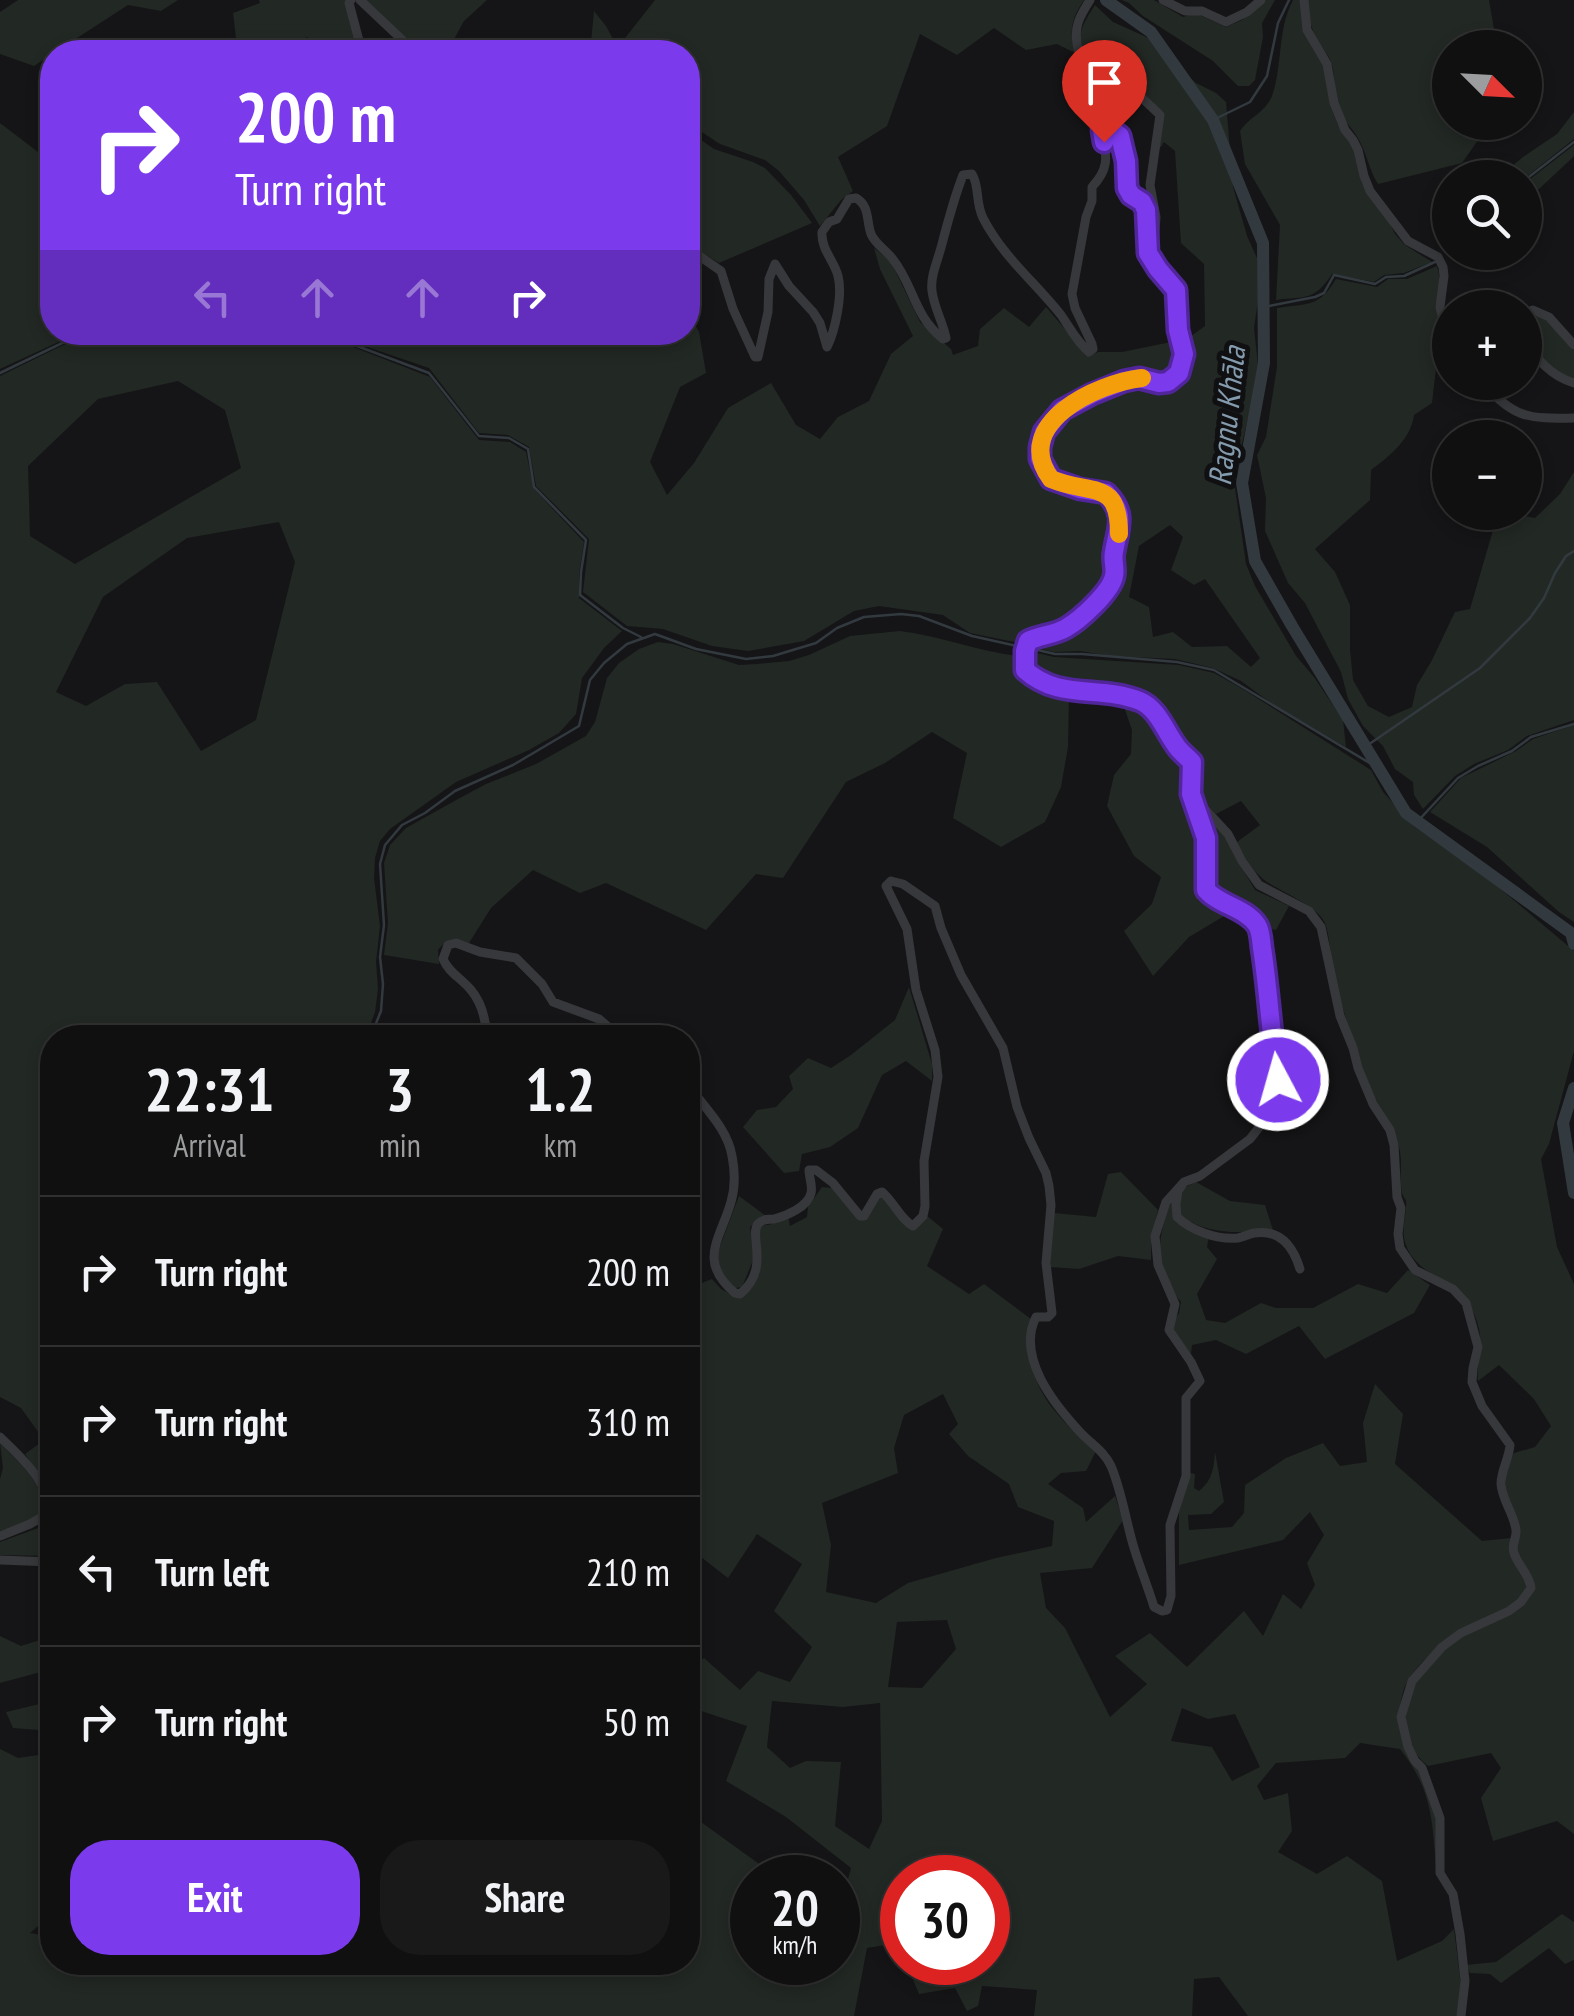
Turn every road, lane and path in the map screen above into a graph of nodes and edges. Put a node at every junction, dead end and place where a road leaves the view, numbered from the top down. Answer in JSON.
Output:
{"nodes":[{"id":1,"x":351,"y":0,"type":"edge"},
{"id":2,"x":360,"y":0,"type":"edge"},
{"id":3,"x":1090,"y":0,"type":"edge"},
{"id":4,"x":1163,"y":0,"type":"edge"},
{"id":5,"x":1261,"y":0,"type":"edge"},
{"id":6,"x":1304,"y":0,"type":"edge"},
{"id":7,"x":359,"y":40,"type":"edge"},
{"id":8,"x":402,"y":40,"type":"edge"},
{"id":9,"x":700,"y":256,"type":"edge"},
{"id":10,"x":1153,"y":261,"type":"junction"},
{"id":11,"x":1442,"y":290,"type":"edge"},
{"id":12,"x":1542,"y":314,"type":"edge"},
{"id":13,"x":1574,"y":345,"type":"edge"},
{"id":14,"x":1542,"y":362,"type":"edge"},
{"id":15,"x":1574,"y":384,"type":"edge"},
{"id":16,"x":1499,"y":400,"type":"edge"},
{"id":17,"x":1574,"y":418,"type":"edge"},
{"id":18,"x":1191,"y":794,"type":"junction"},
{"id":19,"x":485,"y":1025,"type":"edge"},
{"id":20,"x":606,"y":1025,"type":"edge"},
{"id":21,"x":700,"y":1099,"type":"edge"},
{"id":22,"x":1184,"y":1182,"type":"junction"},
{"id":23,"x":1300,"y":1269,"type":"dead end"},
{"id":24,"x":0,"y":1437,"type":"edge"},
{"id":25,"x":40,"y":1482,"type":"edge"},
{"id":26,"x":40,"y":1519,"type":"edge"},
{"id":27,"x":0,"y":1536,"type":"edge"},
{"id":28,"x":0,"y":1560,"type":"edge"},
{"id":29,"x":40,"y":1562,"type":"edge"},
{"id":30,"x":1462,"y":2016,"type":"edge"}],
"edges":[{"from":1,"to":7,"type":"street"},
{"from":2,"to":8,"type":"street"},
{"from":3,"to":10,"type":"street"},
{"from":4,"to":5,"type":"street"},
{"from":6,"to":11,"type":"street"},
{"from":9,"to":10,"type":"street"},
{"from":10,"to":18,"type":"street"},
{"from":12,"to":13,"type":"street"},
{"from":14,"to":15,"type":"street"},
{"from":16,"to":17,"type":"street"},
{"from":18,"to":22,"type":"street"},
{"from":18,"to":30,"type":"street"},
{"from":19,"to":20,"type":"street"},
{"from":21,"to":22,"type":"street"},
{"from":22,"to":23,"type":"street"},
{"from":24,"to":25,"type":"street"},
{"from":26,"to":27,"type":"street"},
{"from":28,"to":29,"type":"street"}]}
